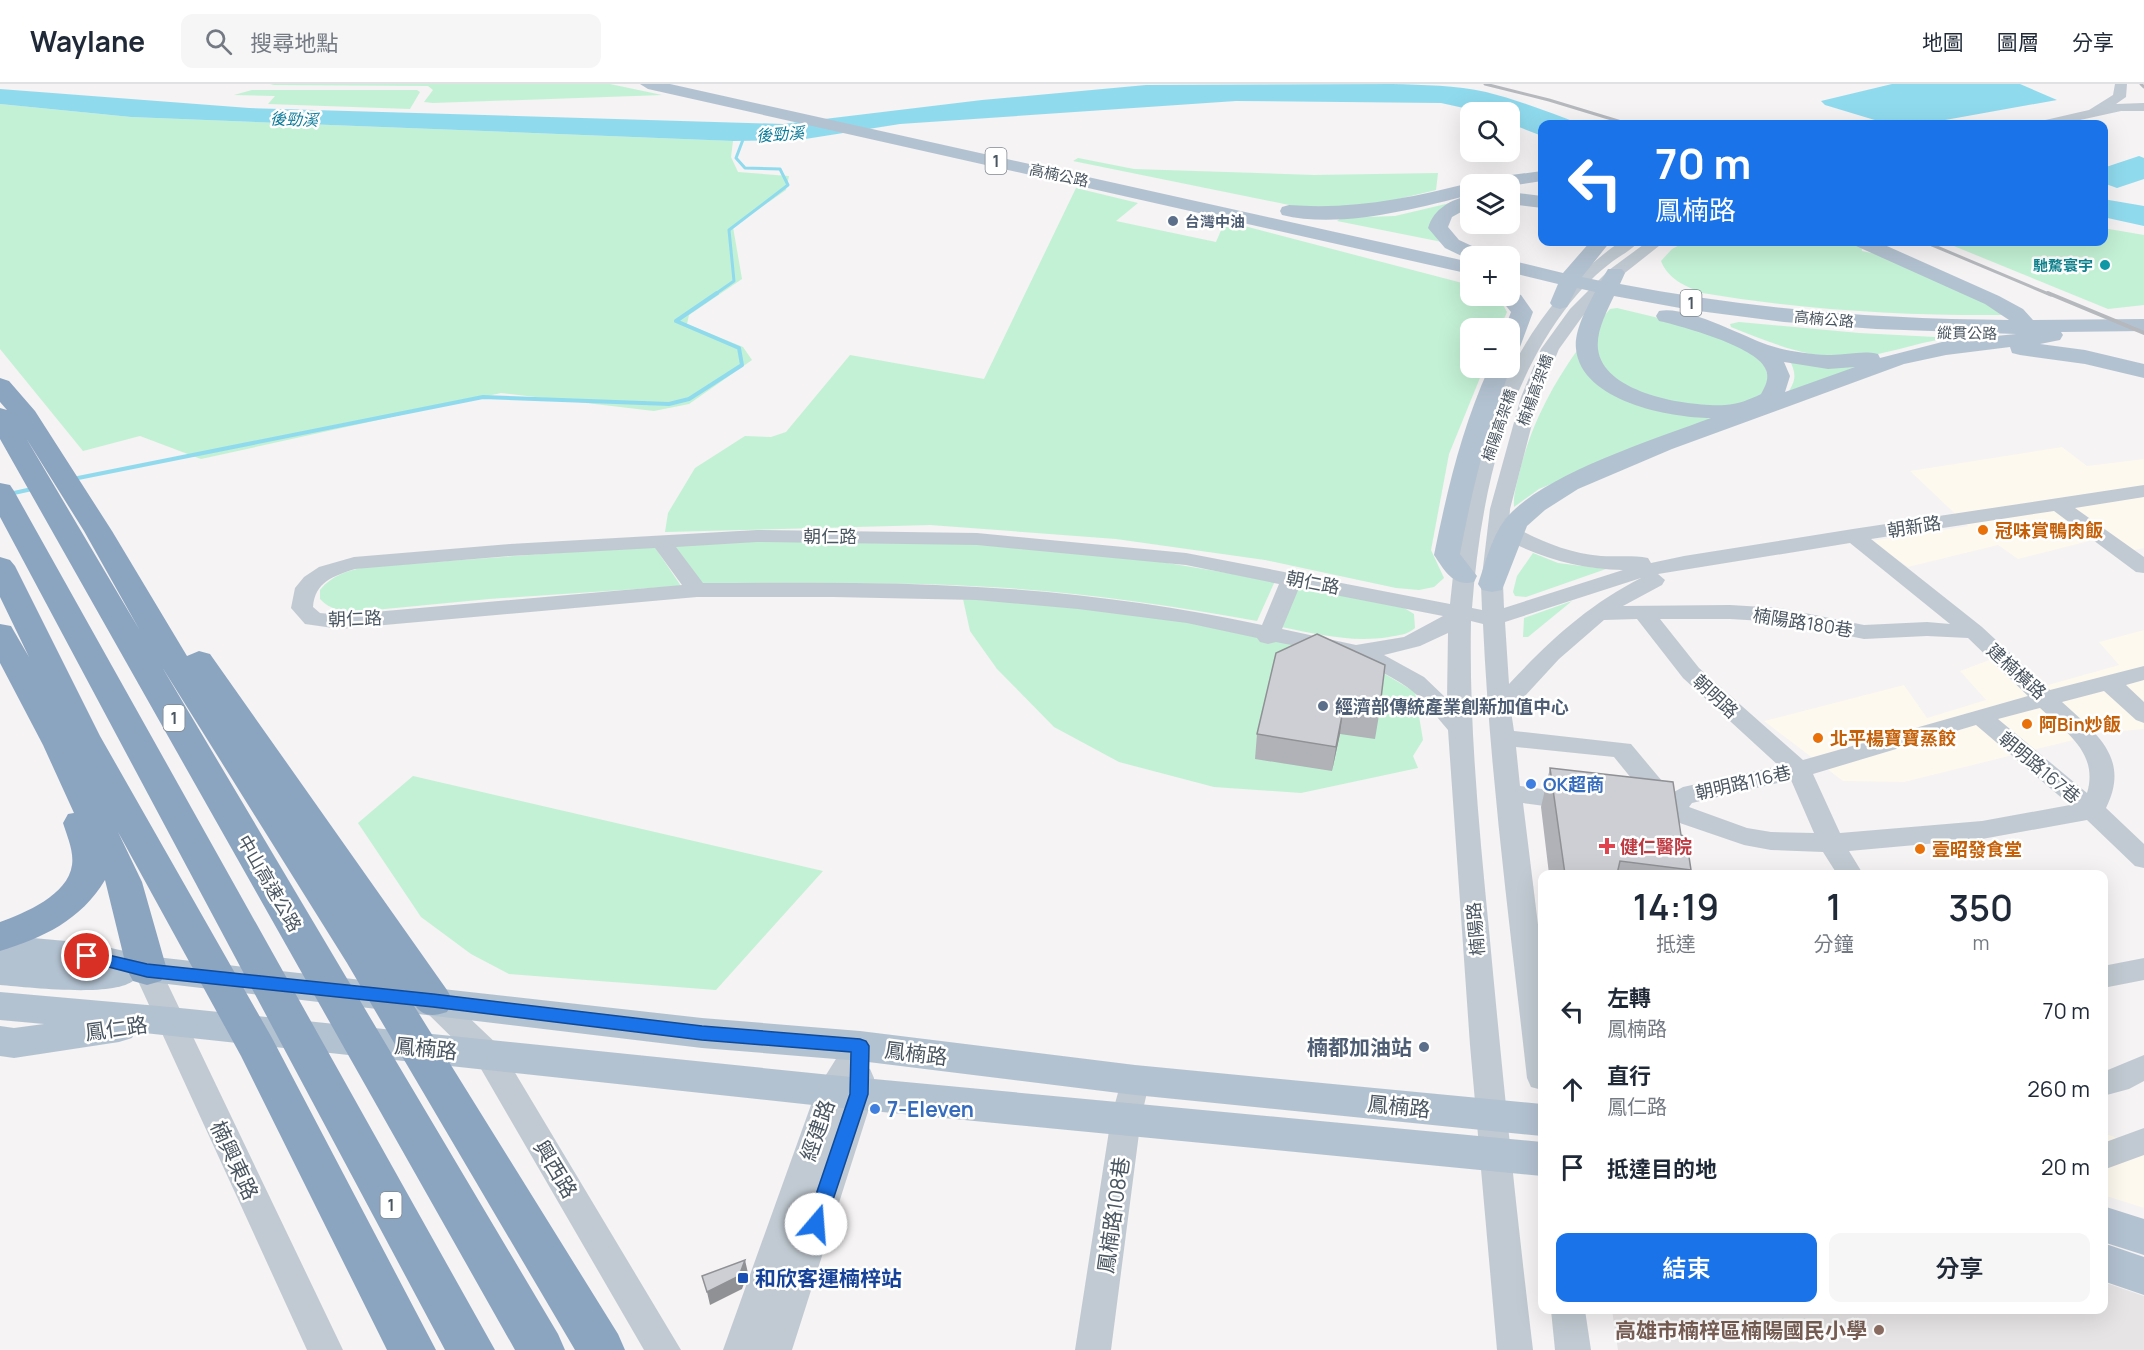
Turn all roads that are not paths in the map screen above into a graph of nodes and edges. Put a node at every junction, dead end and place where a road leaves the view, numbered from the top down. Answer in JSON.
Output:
{"nodes":[{"id":1,"x":627,"y":84,"type":"edge"},
{"id":2,"x":648,"y":84,"type":"edge"},
{"id":3,"x":671,"y":84,"type":"edge"},
{"id":4,"x":693,"y":84,"type":"edge"},
{"id":5,"x":2121,"y":84,"type":"edge"},
{"id":6,"x":2144,"y":107,"type":"edge"},
{"id":7,"x":2144,"y":117,"type":"edge"},
{"id":8,"x":814,"y":118,"type":"junction"},
{"id":9,"x":2064,"y":120,"type":"edge"},
{"id":10,"x":2065,"y":120,"type":"edge"},
{"id":11,"x":2108,"y":124,"type":"edge"},
{"id":12,"x":886,"y":134,"type":"junction"},
{"id":13,"x":1538,"y":177,"type":"edge"},
{"id":14,"x":1520,"y":179,"type":"edge"},
{"id":15,"x":1154,"y":192,"type":"junction"},
{"id":16,"x":1460,"y":192,"type":"edge"},
{"id":17,"x":1520,"y":196,"type":"edge"},
{"id":18,"x":1538,"y":197,"type":"edge"},
{"id":19,"x":1460,"y":198,"type":"edge"},
{"id":20,"x":1520,"y":198,"type":"edge"},
{"id":21,"x":1538,"y":201,"type":"edge"},
{"id":22,"x":1460,"y":205,"type":"edge"},
{"id":23,"x":1207,"y":206,"type":"junction"},
{"id":24,"x":1241,"y":206,"type":"junction"},
{"id":25,"x":1331,"y":214,"type":"junction"},
{"id":26,"x":1597,"y":246,"type":"edge"},
{"id":27,"x":1625,"y":246,"type":"edge"},
{"id":28,"x":1651,"y":246,"type":"edge"},
{"id":29,"x":1876,"y":246,"type":"edge"},
{"id":30,"x":1903,"y":246,"type":"edge"},
{"id":31,"x":1460,"y":248,"type":"edge"},
{"id":32,"x":1460,"y":256,"type":"edge"},
{"id":33,"x":1460,"y":266,"type":"edge"},
{"id":34,"x":1520,"y":268,"type":"edge"},
{"id":35,"x":1614,"y":273,"type":"junction"},
{"id":36,"x":1460,"y":276,"type":"edge"},
{"id":37,"x":1520,"y":281,"type":"edge"},
{"id":38,"x":1560,"y":296,"type":"junction"},
{"id":39,"x":2144,"y":325,"type":"edge"},
{"id":40,"x":1879,"y":328,"type":"junction"},
{"id":41,"x":2144,"y":334,"type":"edge"},
{"id":42,"x":2052,"y":335,"type":"junction"},
{"id":43,"x":2009,"y":346,"type":"junction"},
{"id":44,"x":1764,"y":351,"type":"junction"},
{"id":45,"x":2144,"y":363,"type":"edge"},
{"id":46,"x":2144,"y":371,"type":"edge"},
{"id":47,"x":1496,"y":378,"type":"edge"},
{"id":48,"x":0,"y":386,"type":"edge"},
{"id":49,"x":0,"y":416,"type":"edge"},
{"id":50,"x":1646,"y":453,"type":"junction"},
{"id":51,"x":54,"y":484,"type":"junction"},
{"id":52,"x":2144,"y":491,"type":"edge"},
{"id":53,"x":2,"y":494,"type":"edge"},
{"id":54,"x":2057,"y":504,"type":"junction"},
{"id":55,"x":1474,"y":508,"type":"joint"},
{"id":56,"x":1502,"y":523,"type":"junction"},
{"id":57,"x":98,"y":531,"type":"junction"},
{"id":58,"x":1853,"y":535,"type":"junction"},
{"id":59,"x":660,"y":540,"type":"junction"},
{"id":60,"x":1684,"y":562,"type":"junction"},
{"id":61,"x":0,"y":566,"type":"edge"},
{"id":62,"x":2144,"y":567,"type":"edge"},
{"id":63,"x":1464,"y":576,"type":"junction"},
{"id":64,"x":1293,"y":578,"type":"junction"},
{"id":65,"x":1492,"y":584,"type":"joint"},
{"id":66,"x":697,"y":590,"type":"junction"},
{"id":67,"x":1643,"y":612,"type":"junction"},
{"id":68,"x":1460,"y":613,"type":"junction"},
{"id":69,"x":1596,"y":613,"type":"junction"},
{"id":70,"x":1493,"y":619,"type":"junction"},
{"id":71,"x":1974,"y":632,"type":"junction"},
{"id":72,"x":0,"y":633,"type":"edge"},
{"id":73,"x":1269,"y":635,"type":"junction"},
{"id":74,"x":1353,"y":651,"type":"junction"},
{"id":75,"x":2144,"y":673,"type":"edge"},
{"id":76,"x":2109,"y":682,"type":"junction"},
{"id":77,"x":2047,"y":698,"type":"junction"},
{"id":78,"x":1499,"y":710,"type":"junction"},
{"id":79,"x":1980,"y":716,"type":"junction"},
{"id":80,"x":2144,"y":716,"type":"edge"},
{"id":81,"x":1459,"y":728,"type":"junction"},
{"id":82,"x":1502,"y":738,"type":"junction"},
{"id":83,"x":60,"y":746,"type":"junction"},
{"id":84,"x":1799,"y":770,"type":"junction"},
{"id":85,"x":1508,"y":794,"type":"junction"},
{"id":86,"x":2092,"y":810,"type":"junction"},
{"id":87,"x":1676,"y":823,"type":"junction"},
{"id":88,"x":1831,"y":843,"type":"junction"},
{"id":89,"x":2144,"y":859,"type":"edge"},
{"id":90,"x":1848,"y":870,"type":"edge"},
{"id":91,"x":0,"y":937,"type":"edge"},
{"id":92,"x":0,"y":948,"type":"edge"},
{"id":93,"x":2144,"y":969,"type":"edge"},
{"id":94,"x":147,"y":970,"type":"junction"},
{"id":95,"x":0,"y":971,"type":"edge"},
{"id":96,"x":2108,"y":976,"type":"edge"},
{"id":97,"x":433,"y":1001,"type":"junction"},
{"id":98,"x":0,"y":1006,"type":"edge"},
{"id":99,"x":170,"y":1021,"type":"junction"},
{"id":100,"x":0,"y":1041,"type":"edge"},
{"id":101,"x":1538,"y":1045,"type":"edge"},
{"id":102,"x":860,"y":1046,"type":"junction"},
{"id":103,"x":488,"y":1054,"type":"junction"},
{"id":104,"x":2144,"y":1067,"type":"edge"},
{"id":105,"x":1135,"y":1080,"type":"junction"},
{"id":106,"x":2108,"y":1083,"type":"edge"},
{"id":107,"x":845,"y":1092,"type":"junction"},
{"id":108,"x":1490,"y":1115,"type":"junction"},
{"id":109,"x":1126,"y":1118,"type":"junction"},
{"id":110,"x":1538,"y":1120,"type":"edge"},
{"id":111,"x":2144,"y":1141,"type":"edge"},
{"id":112,"x":1493,"y":1153,"type":"junction"},
{"id":113,"x":2108,"y":1155,"type":"edge"},
{"id":114,"x":1538,"y":1159,"type":"edge"},
{"id":115,"x":2144,"y":1237,"type":"edge"},
{"id":116,"x":2111,"y":1244,"type":"edge"},
{"id":117,"x":1568,"y":1314,"type":"edge"},
{"id":118,"x":325,"y":1350,"type":"edge"},
{"id":119,"x":412,"y":1350,"type":"edge"},
{"id":120,"x":471,"y":1350,"type":"edge"},
{"id":121,"x":541,"y":1350,"type":"edge"},
{"id":122,"x":601,"y":1350,"type":"edge"},
{"id":123,"x":663,"y":1350,"type":"edge"},
{"id":124,"x":741,"y":1350,"type":"edge"},
{"id":125,"x":774,"y":1350,"type":"edge"},
{"id":126,"x":1093,"y":1350,"type":"edge"},
{"id":127,"x":1515,"y":1350,"type":"edge"},
{"id":128,"x":1573,"y":1350,"type":"edge"}],
"edges":[{"from":1,"to":8,"type":"main road","name":"高楠公路","number":"1"},
{"from":2,"to":8,"type":"main road","name":"高楠公路","number":"1"},
{"from":3,"to":8,"type":"main road","name":"高楠公路","number":"1"},
{"from":4,"to":8,"type":"main road","name":"高楠公路","number":"1"},
{"from":5,"to":9,"type":"street"},
{"from":6,"to":10,"type":"street"},
{"from":7,"to":11,"type":"street"},
{"from":8,"to":12,"type":"main road","name":"高楠公路","number":"1"},
{"from":8,"to":12,"type":"main road","name":"高楠公路","number":"1"},
{"from":12,"to":15,"type":"main road","name":"高楠公路","number":"1"},
{"from":12,"to":15,"type":"main road","name":"高楠公路","number":"1"},
{"from":13,"to":14,"type":"main road"},
{"from":15,"to":23,"type":"main road","name":"高楠公路","number":"1"},
{"from":15,"to":23,"type":"main road"},
{"from":15,"to":24,"type":"main road","name":"高楠公路","number":"1"},
{"from":16,"to":25,"type":"main road"},
{"from":17,"to":18,"type":"main road"},
{"from":19,"to":25,"type":"main road"},
{"from":20,"to":21,"type":"main road"},
{"from":22,"to":31,"type":"main road"},
{"from":23,"to":24,"type":"main road"},
{"from":23,"to":33,"type":"main road","name":"高楠公路","number":"1"},
{"from":23,"to":36,"type":"main road"},
{"from":24,"to":25,"type":"main road"},
{"from":24,"to":32,"type":"main road","name":"高楠公路","number":"1"},
{"from":26,"to":38,"type":"main road"},
{"from":27,"to":38,"type":"street","name":"楠陽高架橋"},
{"from":28,"to":35,"type":"street","name":"楠楊高架橋"},
{"from":29,"to":43,"type":"main road"},
{"from":30,"to":45,"type":"main road"},
{"from":34,"to":40,"type":"main road","name":"高楠公路","number":"1"},
{"from":35,"to":44,"type":"main road"},
{"from":35,"to":56,"type":"street","name":"楠楊高架橋"},
{"from":37,"to":38,"type":"main road","name":"高楠公路","number":"1"},
{"from":38,"to":40,"type":"main road","name":"高楠公路","number":"1"},
{"from":38,"to":44,"type":"main road"},
{"from":38,"to":55,"type":"street","name":"楠陽高架橋"},
{"from":39,"to":40,"type":"main road","name":"高楠公路","number":"1"},
{"from":40,"to":42,"type":"main road","name":"縱貫公路","number":"1"},
{"from":41,"to":42,"type":"main road","number":"1"},
{"from":42,"to":50,"type":"main road"},
{"from":43,"to":44,"type":"main road"},
{"from":43,"to":46,"type":"main road"},
{"from":43,"to":50,"type":"main road"},
{"from":47,"to":63,"type":"main road"},
{"from":48,"to":51,"type":"highway"},
{"from":49,"to":51,"type":"highway","name":"中山高速公路","number":"1"},
{"from":50,"to":56,"type":"main road"},
{"from":51,"to":57,"type":"highway"},
{"from":51,"to":121,"type":"highway","name":"中山高速公路","number":"1"},
{"from":52,"to":54,"type":"street","name":"朝新路"},
{"from":53,"to":120,"type":"highway","number":"1"},
{"from":54,"to":58,"type":"street","name":"朝新路"},
{"from":54,"to":62,"type":"street"},
{"from":55,"to":63,"type":"street","name":"楠陽路"},
{"from":56,"to":60,"type":"street","name":"朝新路"},
{"from":56,"to":65,"type":"main road"},
{"from":57,"to":97,"type":"highway"},
{"from":57,"to":122,"type":"highway"},
{"from":58,"to":60,"type":"street","name":"朝新路"},
{"from":58,"to":71,"type":"street","name":"建楠橫路"},
{"from":59,"to":64,"type":"street","name":"朝仁路"},
{"from":59,"to":66,"type":"street"},
{"from":59,"to":66,"type":"street","name":"朝仁路"},
{"from":60,"to":69,"type":"street","name":"朝新路"},
{"from":60,"to":70,"type":"street","name":"朝新路"},
{"from":61,"to":119,"type":"highway"},
{"from":63,"to":68,"type":"street","name":"楠陽路"},
{"from":64,"to":68,"type":"street","name":"朝仁路"},
{"from":64,"to":73,"type":"street"},
{"from":65,"to":70,"type":"street"},
{"from":66,"to":73,"type":"street","name":"朝仁路"},
{"from":67,"to":69,"type":"street","name":"楠陽路180巷"},
{"from":67,"to":71,"type":"street","name":"楠陽路180巷"},
{"from":67,"to":84,"type":"street","name":"朝明路"},
{"from":68,"to":70,"type":"street","name":"朝仁路"},
{"from":68,"to":74,"type":"street"},
{"from":68,"to":81,"type":"street","name":"楠陽路"},
{"from":69,"to":78,"type":"street","name":"朝新路"},
{"from":70,"to":78,"type":"street"},
{"from":71,"to":77,"type":"street","name":"建楠橫路"},
{"from":72,"to":83,"type":"highway"},
{"from":73,"to":74,"type":"street","name":"朝仁路"},
{"from":74,"to":81,"type":"street","name":"朝仁路"},
{"from":75,"to":76,"type":"street"},
{"from":76,"to":77,"type":"street"},
{"from":76,"to":80,"type":"street"},
{"from":77,"to":79,"type":"street"},
{"from":77,"to":86,"type":"street","name":"建楠橫路"},
{"from":78,"to":82,"type":"street"},
{"from":79,"to":84,"type":"street"},
{"from":79,"to":86,"type":"street","name":"朝明路167巷"},
{"from":81,"to":108,"type":"street","name":"楠陽路"},
{"from":82,"to":85,"type":"street"},
{"from":82,"to":87,"type":"street","name":"朝明路116巷"},
{"from":83,"to":91,"type":"highway"},
{"from":83,"to":94,"type":"highway"},
{"from":84,"to":87,"type":"street","name":"朝明路116巷"},
{"from":84,"to":88,"type":"street","name":"朝明路"},
{"from":85,"to":87,"type":"street"},
{"from":85,"to":101,"type":"street"},
{"from":86,"to":88,"type":"street","name":"朝明路167巷"},
{"from":86,"to":89,"type":"street"},
{"from":87,"to":88,"type":"street","name":"朝明路167巷"},
{"from":88,"to":90,"type":"street","name":"朝明路"},
{"from":92,"to":94,"type":"main road"},
{"from":93,"to":96,"type":"street"},
{"from":94,"to":95,"type":"main road"},
{"from":94,"to":97,"type":"main road","name":"鳳楠路"},
{"from":94,"to":99,"type":"street","name":"楠興東路"},
{"from":97,"to":102,"type":"main road","name":"鳳楠路"},
{"from":97,"to":103,"type":"street","name":"興西路"},
{"from":98,"to":99,"type":"main road","name":"鳳仁路"},
{"from":99,"to":100,"type":"main road","name":"鳳仁路"},
{"from":99,"to":103,"type":"main road","name":"鳳楠路"},
{"from":99,"to":118,"type":"street","name":"楠興東路"},
{"from":102,"to":105,"type":"main road","name":"鳳楠路"},
{"from":102,"to":107,"type":"street","name":"經建路"},
{"from":103,"to":107,"type":"main road","name":"鳳楠路"},
{"from":103,"to":123,"type":"street","name":"興西路"},
{"from":104,"to":106,"type":"street"},
{"from":105,"to":108,"type":"main road","name":"鳳楠路"},
{"from":105,"to":109,"type":"street","name":"鳳楠路108巷"},
{"from":107,"to":109,"type":"main road","name":"鳳楠路"},
{"from":107,"to":124,"type":"street","name":"經建路"},
{"from":107,"to":125,"type":"street","name":"經建路"},
{"from":108,"to":110,"type":"main road","name":"鳳楠路"},
{"from":108,"to":112,"type":"street","name":"楠陽路"},
{"from":109,"to":112,"type":"main road","name":"鳳楠路"},
{"from":109,"to":126,"type":"street","name":"鳳楠路108巷"},
{"from":111,"to":113,"type":"street"},
{"from":112,"to":114,"type":"main road","name":"鳳楠路"},
{"from":112,"to":127,"type":"street","name":"楠陽路"},
{"from":115,"to":116,"type":"main road"},
{"from":117,"to":128,"type":"street"}]}
